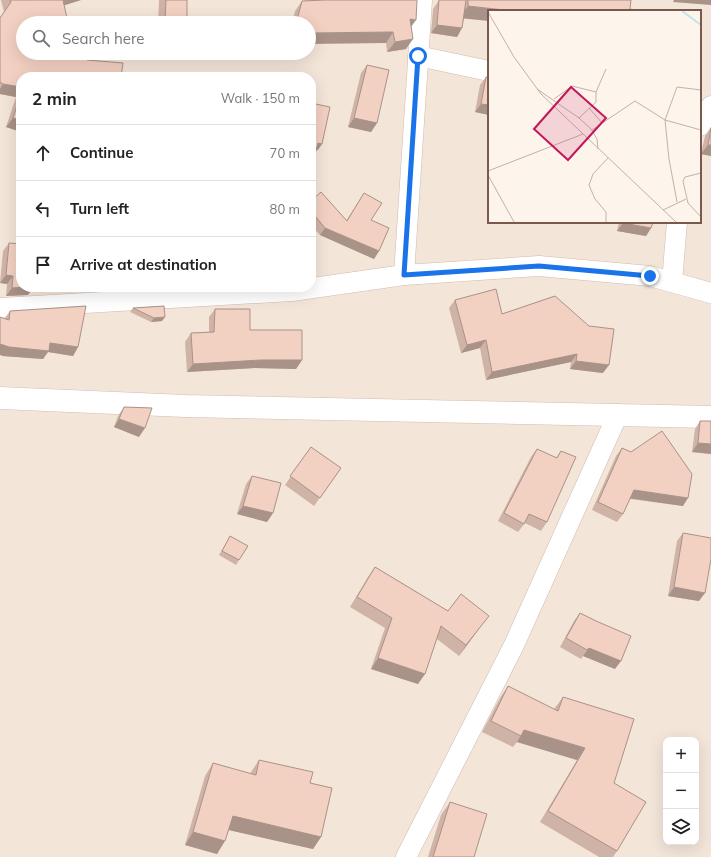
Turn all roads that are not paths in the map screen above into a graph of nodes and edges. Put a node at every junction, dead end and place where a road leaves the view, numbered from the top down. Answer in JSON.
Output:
{"nodes":[{"id":1,"x":422,"y":0,"type":"edge"},
{"id":2,"x":418,"y":56,"type":"junction"},
{"id":3,"x":488,"y":71,"type":"edge"},
{"id":4,"x":701,"y":96,"type":"edge"},
{"id":5,"x":711,"y":99,"type":"edge"},
{"id":6,"x":711,"y":106,"type":"edge"},
{"id":7,"x":701,"y":124,"type":"edge"},
{"id":8,"x":676,"y":223,"type":"edge"},
{"id":9,"x":404,"y":275,"type":"junction"},
{"id":10,"x":672,"y":282,"type":"junction"},
{"id":11,"x":316,"y":288,"type":"edge"},
{"id":12,"x":275,"y":292,"type":"edge"},
{"id":13,"x":711,"y":293,"type":"edge"},
{"id":14,"x":0,"y":308,"type":"edge"},
{"id":15,"x":0,"y":398,"type":"edge"},
{"id":16,"x":618,"y":414,"type":"junction"},
{"id":17,"x":711,"y":417,"type":"edge"},
{"id":18,"x":406,"y":857,"type":"edge"}],
"edges":[{"from":1,"to":2,"type":"street"},
{"from":2,"to":3,"type":"street"},
{"from":2,"to":9,"type":"street"},
{"from":4,"to":5,"type":"street"},
{"from":6,"to":7,"type":"street"},
{"from":8,"to":10,"type":"street"},
{"from":9,"to":10,"type":"street"},
{"from":9,"to":11,"type":"street"},
{"from":10,"to":13,"type":"street"},
{"from":12,"to":14,"type":"street"},
{"from":15,"to":16,"type":"street"},
{"from":16,"to":17,"type":"street"},
{"from":16,"to":18,"type":"street"}]}
